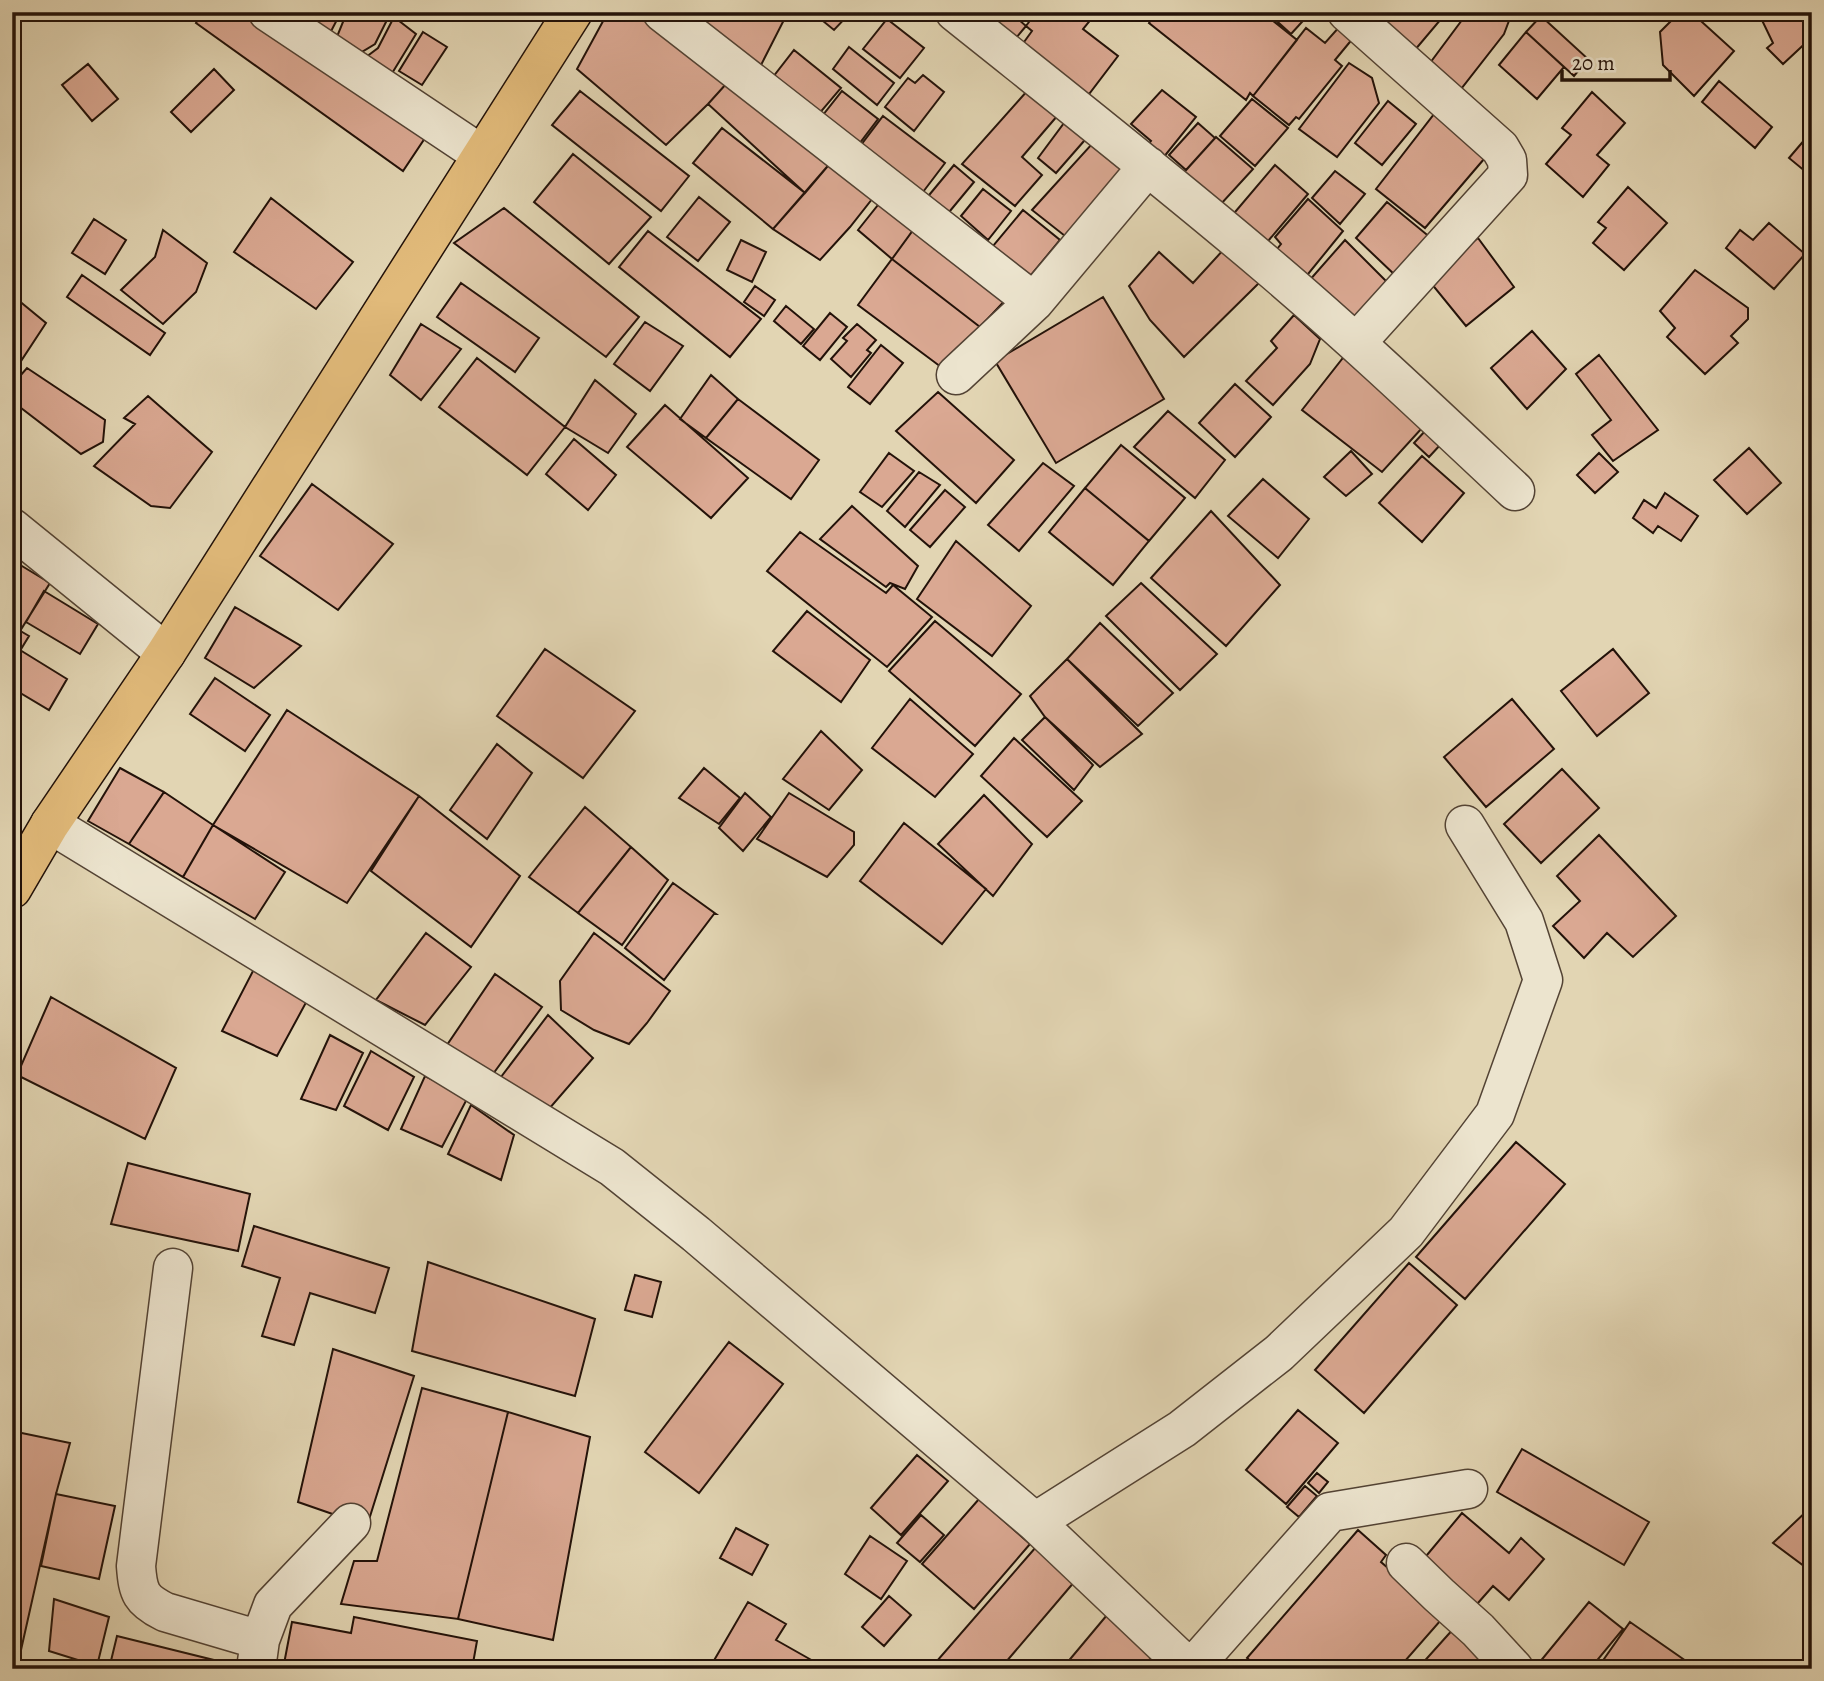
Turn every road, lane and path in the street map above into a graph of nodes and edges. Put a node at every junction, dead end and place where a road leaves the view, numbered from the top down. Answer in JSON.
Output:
{"nodes":[{"id":1,"x":268,"y":12,"type":"edge"},
{"id":2,"x":662,"y":12,"type":"edge"},
{"id":3,"x":955,"y":12,"type":"edge"},
{"id":4,"x":1347,"y":12,"type":"edge"},
{"id":5,"x":564,"y":15,"type":"edge"},
{"id":6,"x":482,"y":155,"type":"junction"},
{"id":7,"x":1148,"y":166,"type":"junction"},
{"id":8,"x":1034,"y":302,"type":"junction"},
{"id":9,"x":1356,"y":343,"type":"junction"},
{"id":10,"x":956,"y":375,"type":"dead end"},
{"id":11,"x":1515,"y":491,"type":"dead end"},
{"id":12,"x":12,"y":528,"type":"edge"},
{"id":13,"x":166,"y":653,"type":"junction"},
{"id":14,"x":50,"y":824,"type":"junction"},
{"id":15,"x":1465,"y":825,"type":"dead end"},
{"id":16,"x":12,"y":889,"type":"edge"},
{"id":17,"x":173,"y":1268,"type":"dead end"},
{"id":18,"x":1468,"y":1489,"type":"dead end"},
{"id":19,"x":1035,"y":1522,"type":"junction"},
{"id":20,"x":351,"y":1523,"type":"dead end"},
{"id":21,"x":1406,"y":1563,"type":"dead end"},
{"id":22,"x":258,"y":1655,"type":"edge"},
{"id":23,"x":1190,"y":1669,"type":"edge"},
{"id":24,"x":1514,"y":1669,"type":"edge"}],
"edges":[{"from":1,"to":6,"type":"street"},
{"from":2,"to":8,"type":"street"},
{"from":3,"to":7,"type":"street"},
{"from":4,"to":9,"type":"street"},
{"from":5,"to":6,"type":"main road"},
{"from":6,"to":13,"type":"main road"},
{"from":7,"to":8,"type":"street"},
{"from":7,"to":9,"type":"street"},
{"from":8,"to":10,"type":"street"},
{"from":9,"to":11,"type":"street"},
{"from":12,"to":13,"type":"street"},
{"from":13,"to":14,"type":"main road"},
{"from":14,"to":16,"type":"main road"},
{"from":14,"to":19,"type":"street"},
{"from":15,"to":19,"type":"street"},
{"from":17,"to":22,"type":"street"},
{"from":18,"to":23,"type":"street"},
{"from":19,"to":23,"type":"street"},
{"from":20,"to":22,"type":"street"},
{"from":21,"to":24,"type":"street"}]}
